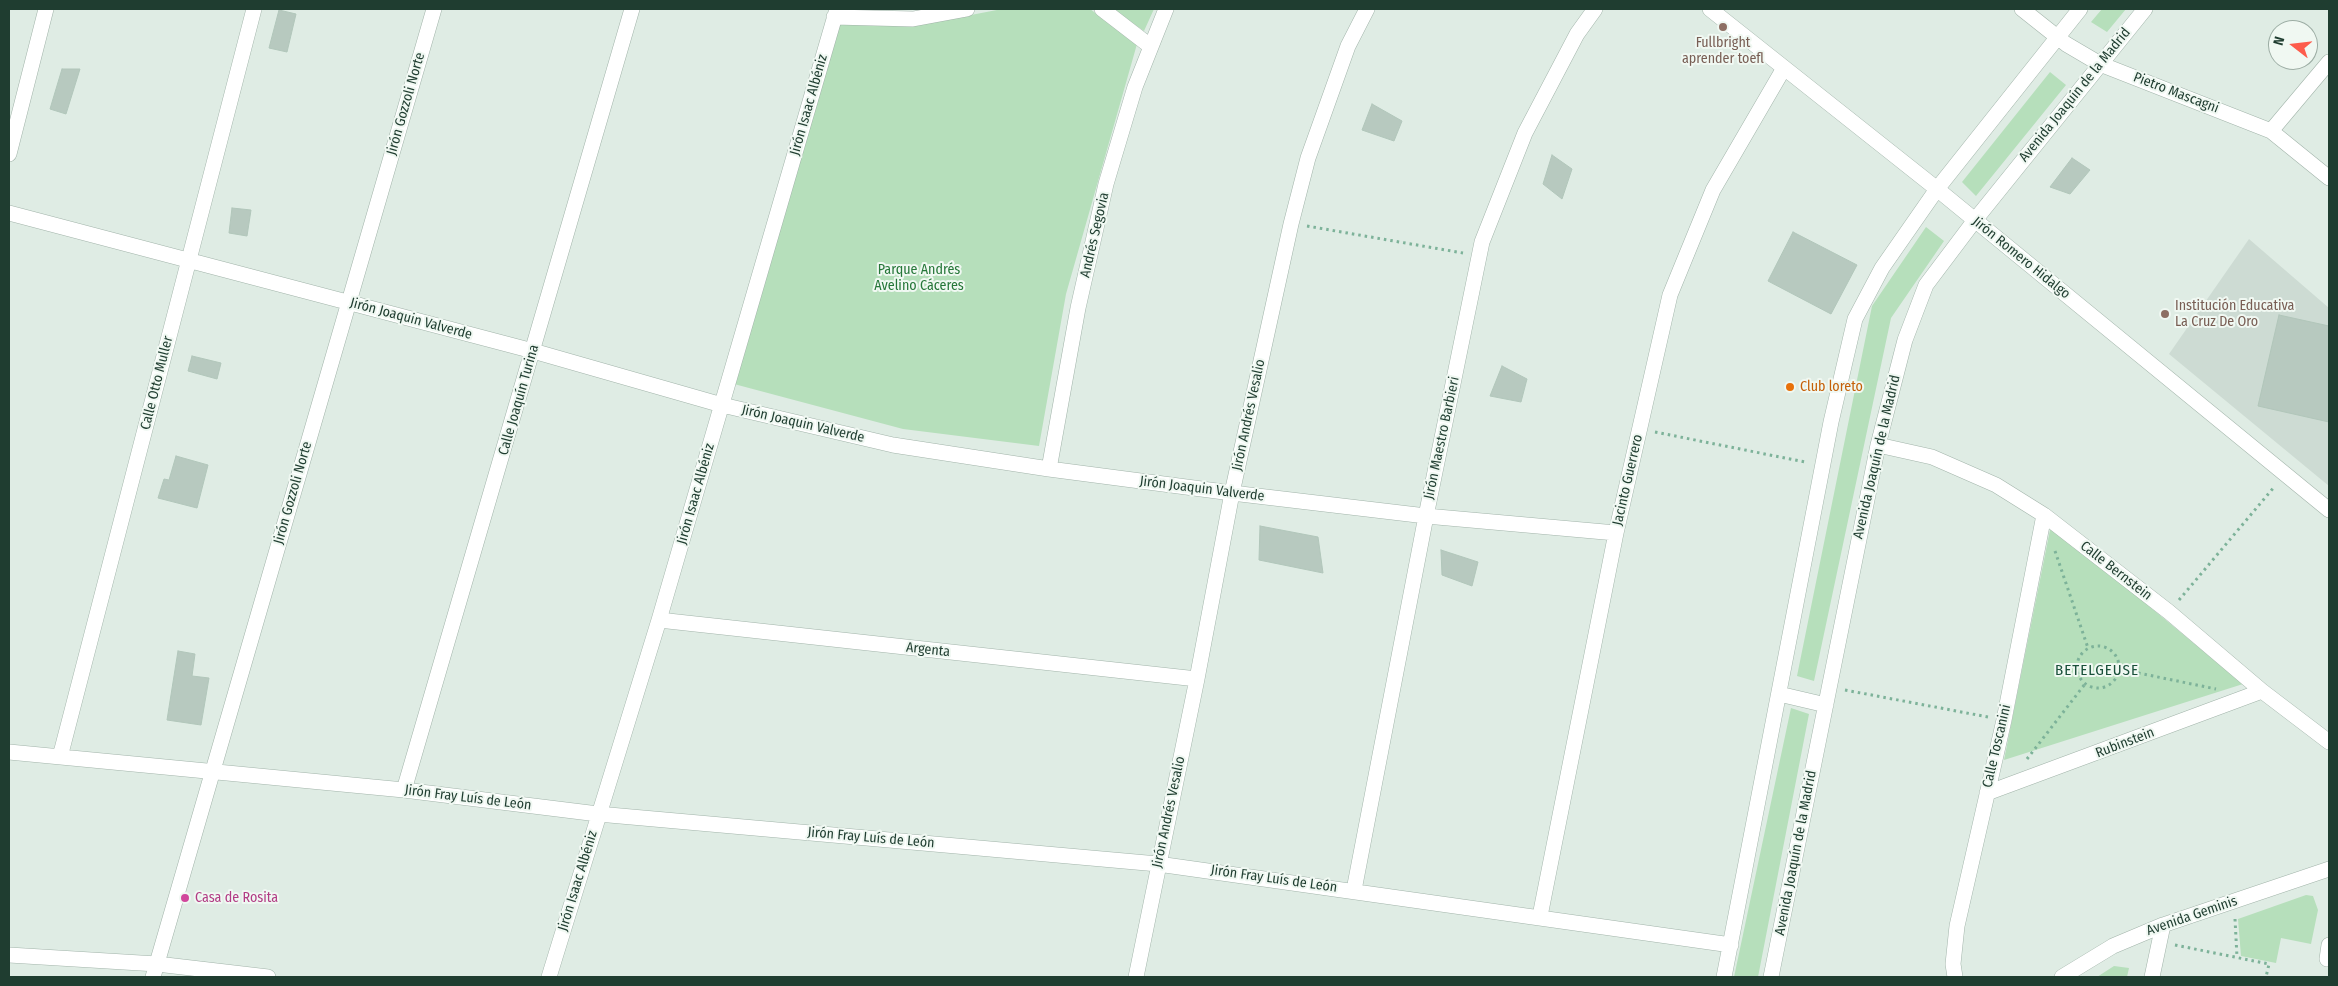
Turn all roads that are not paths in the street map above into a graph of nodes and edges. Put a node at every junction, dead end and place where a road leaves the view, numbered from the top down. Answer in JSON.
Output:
{"nodes":[{"id":1,"x":46,"y":9,"type":"edge"},
{"id":2,"x":254,"y":9,"type":"edge"},
{"id":3,"x":434,"y":9,"type":"edge"},
{"id":4,"x":632,"y":9,"type":"edge"},
{"id":5,"x":967,"y":9,"type":"edge"},
{"id":6,"x":1102,"y":9,"type":"edge"},
{"id":7,"x":1166,"y":9,"type":"edge"},
{"id":8,"x":1367,"y":9,"type":"edge"},
{"id":9,"x":1595,"y":9,"type":"edge"},
{"id":10,"x":1710,"y":9,"type":"edge"},
{"id":11,"x":2022,"y":9,"type":"edge"},
{"id":12,"x":2080,"y":9,"type":"edge"},
{"id":13,"x":2146,"y":9,"type":"edge"},
{"id":14,"x":836,"y":13,"type":"edge"},
{"id":15,"x":2056,"y":37,"type":"junction"},
{"id":16,"x":1150,"y":46,"type":"junction"},
{"id":17,"x":2329,"y":62,"type":"edge"},
{"id":18,"x":2100,"y":64,"type":"junction"},
{"id":19,"x":1784,"y":68,"type":"junction"},
{"id":20,"x":2271,"y":131,"type":"junction"},
{"id":21,"x":9,"y":154,"type":"edge"},
{"id":22,"x":2329,"y":178,"type":"edge"},
{"id":23,"x":1937,"y":189,"type":"junction"},
{"id":24,"x":9,"y":213,"type":"edge"},
{"id":25,"x":1975,"y":220,"type":"junction"},
{"id":26,"x":188,"y":260,"type":"junction"},
{"id":27,"x":348,"y":303,"type":"junction"},
{"id":28,"x":533,"y":351,"type":"junction"},
{"id":29,"x":722,"y":405,"type":"junction"},
{"id":30,"x":1878,"y":445,"type":"junction"},
{"id":31,"x":1049,"y":469,"type":"junction"},
{"id":32,"x":1232,"y":493,"type":"junction"},
{"id":33,"x":2329,"y":510,"type":"edge"},
{"id":34,"x":2044,"y":515,"type":"junction"},
{"id":35,"x":1426,"y":516,"type":"junction"},
{"id":36,"x":1616,"y":533,"type":"junction"},
{"id":37,"x":659,"y":620,"type":"junction"},
{"id":38,"x":1197,"y":679,"type":"junction"},
{"id":39,"x":2262,"y":691,"type":"junction"},
{"id":40,"x":1779,"y":694,"type":"junction"},
{"id":41,"x":1826,"y":704,"type":"junction"},
{"id":42,"x":2329,"y":742,"type":"edge"},
{"id":43,"x":9,"y":752,"type":"edge"},
{"id":44,"x":60,"y":757,"type":"junction"},
{"id":45,"x":212,"y":772,"type":"junction"},
{"id":46,"x":404,"y":790,"type":"junction"},
{"id":47,"x":1987,"y":793,"type":"junction"},
{"id":48,"x":598,"y":814,"type":"junction"},
{"id":49,"x":1158,"y":864,"type":"junction"},
{"id":50,"x":2329,"y":869,"type":"edge"},
{"id":51,"x":1354,"y":890,"type":"junction"},
{"id":52,"x":1540,"y":916,"type":"junction"},
{"id":53,"x":2163,"y":925,"type":"junction"},
{"id":54,"x":1731,"y":944,"type":"junction"},
{"id":55,"x":9,"y":955,"type":"edge"},
{"id":56,"x":155,"y":970,"type":"edge"},
{"id":57,"x":268,"y":977,"type":"edge"},
{"id":58,"x":549,"y":977,"type":"edge"},
{"id":59,"x":1136,"y":977,"type":"edge"},
{"id":60,"x":1724,"y":977,"type":"edge"},
{"id":61,"x":1771,"y":977,"type":"edge"},
{"id":62,"x":1955,"y":977,"type":"edge"},
{"id":63,"x":2062,"y":977,"type":"edge"},
{"id":64,"x":2152,"y":977,"type":"edge"}],
"edges":[{"from":1,"to":21,"type":"street"},
{"from":2,"to":26,"type":"street","name":"Calle Otto Muller"},
{"from":3,"to":27,"type":"street","name":"Jirón Gozzoli Norte"},
{"from":4,"to":28,"type":"street","name":"Calle Joaquín Turina"},
{"from":5,"to":14,"type":"street"},
{"from":6,"to":16,"type":"street"},
{"from":7,"to":16,"type":"street","name":"Andrés Segovia"},
{"from":8,"to":32,"type":"street","name":"Jirón Andrés Vesalio"},
{"from":9,"to":35,"type":"street","name":"Jirón Maestro Barbieri"},
{"from":10,"to":19,"type":"street","name":"Jirón Romero Hidalgo"},
{"from":11,"to":15,"type":"street","name":"Pietro Mascagni"},
{"from":12,"to":15,"type":"street"},
{"from":13,"to":18,"type":"street","name":"Avenida Joaquín de la Madrid"},
{"from":14,"to":29,"type":"street","name":"Jirón Isaac Albéniz"},
{"from":15,"to":18,"type":"street","name":"Pietro Mascagni"},
{"from":15,"to":23,"type":"street"},
{"from":16,"to":31,"type":"street","name":"Andrés Segovia"},
{"from":17,"to":20,"type":"street"},
{"from":18,"to":20,"type":"street","name":"Pietro Mascagni"},
{"from":18,"to":25,"type":"street","name":"Avenida Joaquín de la Madrid"},
{"from":19,"to":23,"type":"street","name":"Jirón Romero Hidalgo"},
{"from":19,"to":36,"type":"street","name":"Jacinto Guerrero"},
{"from":20,"to":22,"type":"street","name":"Pietro Mascagni"},
{"from":23,"to":25,"type":"street","name":"Jirón Romero Hidalgo"},
{"from":23,"to":40,"type":"street"},
{"from":24,"to":26,"type":"street","name":"Jirón Joaquin Valverde"},
{"from":25,"to":30,"type":"street","name":"Avenida Joaquín de la Madrid"},
{"from":25,"to":33,"type":"street","name":"Jirón Romero Hidalgo"},
{"from":26,"to":27,"type":"street","name":"Jirón Joaquin Valverde"},
{"from":26,"to":44,"type":"street","name":"Calle Otto Muller"},
{"from":27,"to":28,"type":"street","name":"Jirón Joaquin Valverde"},
{"from":27,"to":45,"type":"street","name":"Jirón Gozzoli Norte"},
{"from":28,"to":29,"type":"street","name":"Jirón Joaquin Valverde"},
{"from":28,"to":46,"type":"street","name":"Calle Joaquín Turina"},
{"from":29,"to":31,"type":"street","name":"Jirón Joaquin Valverde"},
{"from":29,"to":37,"type":"street","name":"Jirón Isaac Albéniz"},
{"from":30,"to":34,"type":"street","name":"Calle Bernstein"},
{"from":30,"to":41,"type":"street","name":"Avenida Joaquín de la Madrid"},
{"from":31,"to":32,"type":"street","name":"Jirón Joaquin Valverde"},
{"from":32,"to":35,"type":"street","name":"Jirón Joaquin Valverde"},
{"from":32,"to":38,"type":"street","name":"Jirón Andrés Vesalio"},
{"from":34,"to":39,"type":"street","name":"Calle Bernstein"},
{"from":34,"to":47,"type":"street","name":"Calle Toscanini"},
{"from":35,"to":36,"type":"street","name":"Jirón Joaquin Valverde"},
{"from":35,"to":51,"type":"street","name":"Jirón Maestro Barbieri"},
{"from":36,"to":52,"type":"street","name":"Jacinto Guerrero"},
{"from":37,"to":38,"type":"street","name":"Argenta"},
{"from":37,"to":48,"type":"street","name":"Jirón Isaac Albéniz"},
{"from":38,"to":49,"type":"street","name":"Jirón Andrés Vesalio"},
{"from":39,"to":42,"type":"street","name":"Calle Bernstein"},
{"from":39,"to":47,"type":"street","name":"Rubinstein"},
{"from":40,"to":41,"type":"street"},
{"from":40,"to":54,"type":"street"},
{"from":41,"to":61,"type":"street","name":"Avenida Joaquín de la Madrid"},
{"from":43,"to":44,"type":"street","name":"Jirón Fray Luís de León"},
{"from":44,"to":45,"type":"street","name":"Jirón Fray Luís de León"},
{"from":45,"to":46,"type":"street","name":"Jirón Fray Luís de León"},
{"from":45,"to":56,"type":"street","name":"Jirón Gozzoli Norte"},
{"from":46,"to":48,"type":"street","name":"Jirón Fray Luís de León"},
{"from":47,"to":62,"type":"street","name":"Calle Toscanini"},
{"from":48,"to":49,"type":"street","name":"Jirón Fray Luís de León"},
{"from":48,"to":58,"type":"street","name":"Jirón Isaac Albéniz"},
{"from":49,"to":51,"type":"street","name":"Jirón Fray Luís de León"},
{"from":49,"to":59,"type":"street","name":"Jirón Andrés Vesalio"},
{"from":50,"to":53,"type":"street","name":"Avenida Geminis"},
{"from":51,"to":52,"type":"street","name":"Jirón Fray Luís de León"},
{"from":52,"to":54,"type":"street","name":"Jirón Fray Luís de León"},
{"from":53,"to":63,"type":"street","name":"Avenida Geminis"},
{"from":53,"to":64,"type":"street"},
{"from":54,"to":60,"type":"street"},
{"from":55,"to":56,"type":"street"},
{"from":56,"to":57,"type":"street"}]}
